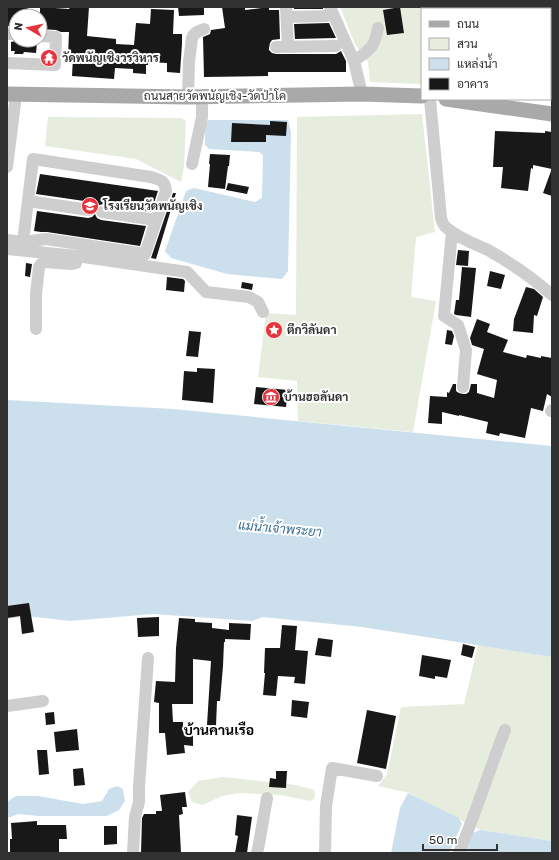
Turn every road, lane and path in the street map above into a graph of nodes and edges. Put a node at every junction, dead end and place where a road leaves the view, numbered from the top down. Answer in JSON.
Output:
{"nodes":[{"id":1,"x":328,"y":11,"type":"edge"},
{"id":2,"x":286,"y":12,"type":"edge"},
{"id":3,"x":378,"y":28,"type":"dead end"},
{"id":4,"x":204,"y":29,"type":"dead end"},
{"id":5,"x":48,"y":36,"type":"edge"},
{"id":6,"x":336,"y":46,"type":"dead end"},
{"id":7,"x":276,"y":47,"type":"dead end"},
{"id":8,"x":288,"y":47,"type":"junction"},
{"id":9,"x":354,"y":61,"type":"junction"},
{"id":10,"x":7,"y":63,"type":"edge"},
{"id":11,"x":12,"y":94,"type":"edge"},
{"id":12,"x":362,"y":94,"type":"junction"},
{"id":13,"x":421,"y":96,"type":"edge"},
{"id":14,"x":195,"y":97,"type":"junction"},
{"id":15,"x":430,"y":100,"type":"edge"},
{"id":16,"x":453,"y":100,"type":"edge"},
{"id":17,"x":552,"y":114,"type":"edge"},
{"id":18,"x":192,"y":164,"type":"dead end"},
{"id":19,"x":7,"y":167,"type":"edge"},
{"id":20,"x":28,"y":201,"type":"junction"},
{"id":21,"x":90,"y":210,"type":"dead end"},
{"id":22,"x":102,"y":212,"type":"dead end"},
{"id":23,"x":156,"y":220,"type":"junction"},
{"id":24,"x":452,"y":232,"type":"junction"},
{"id":25,"x":7,"y":240,"type":"edge"},
{"id":26,"x":23,"y":242,"type":"junction"},
{"id":27,"x":7,"y":249,"type":"edge"},
{"id":28,"x":77,"y":256,"type":"junction"},
{"id":29,"x":552,"y":295,"type":"edge"},
{"id":30,"x":263,"y":312,"type":"dead end"},
{"id":31,"x":36,"y":329,"type":"dead end"},
{"id":32,"x":463,"y":387,"type":"dead end"},
{"id":33,"x":148,"y":658,"type":"dead end"},
{"id":34,"x":44,"y":701,"type":"dead end"},
{"id":35,"x":7,"y":706,"type":"edge"},
{"id":36,"x":505,"y":730,"type":"dead end"},
{"id":37,"x":376,"y":776,"type":"dead end"},
{"id":38,"x":267,"y":798,"type":"dead end"},
{"id":39,"x":133,"y":853,"type":"edge"},
{"id":40,"x":257,"y":853,"type":"edge"},
{"id":41,"x":325,"y":853,"type":"edge"},
{"id":42,"x":459,"y":853,"type":"edge"}],
"edges":[{"from":1,"to":2,"type":"street"},
{"from":1,"to":9,"type":"street"},
{"from":2,"to":8,"type":"street"},
{"from":3,"to":9,"type":"street"},
{"from":4,"to":14,"type":"street"},
{"from":5,"to":10,"type":"street"},
{"from":6,"to":8,"type":"street"},
{"from":7,"to":8,"type":"street"},
{"from":9,"to":12,"type":"street"},
{"from":11,"to":14,"type":"main road","name":"ถนนสายวัดพนัญเชิง-วัดป่าโค"},
{"from":11,"to":19,"type":"street"},
{"from":12,"to":13,"type":"main road","name":"ถนนสายวัดพนัญเชิง-วัดป่าโค"},
{"from":12,"to":14,"type":"main road","name":"ถนนสายวัดพนัญเชิง-วัดป่าโค"},
{"from":14,"to":18,"type":"street"},
{"from":15,"to":24,"type":"street"},
{"from":16,"to":17,"type":"main road"},
{"from":20,"to":21,"type":"street"},
{"from":20,"to":23,"type":"street"},
{"from":20,"to":26,"type":"street"},
{"from":22,"to":23,"type":"street"},
{"from":23,"to":26,"type":"street"},
{"from":24,"to":29,"type":"street"},
{"from":24,"to":32,"type":"street"},
{"from":25,"to":26,"type":"street"},
{"from":27,"to":28,"type":"street"},
{"from":28,"to":30,"type":"street"},
{"from":28,"to":31,"type":"street"},
{"from":33,"to":39,"type":"street"},
{"from":34,"to":35,"type":"street"},
{"from":36,"to":42,"type":"street"},
{"from":37,"to":41,"type":"street"},
{"from":38,"to":40,"type":"street"}]}
